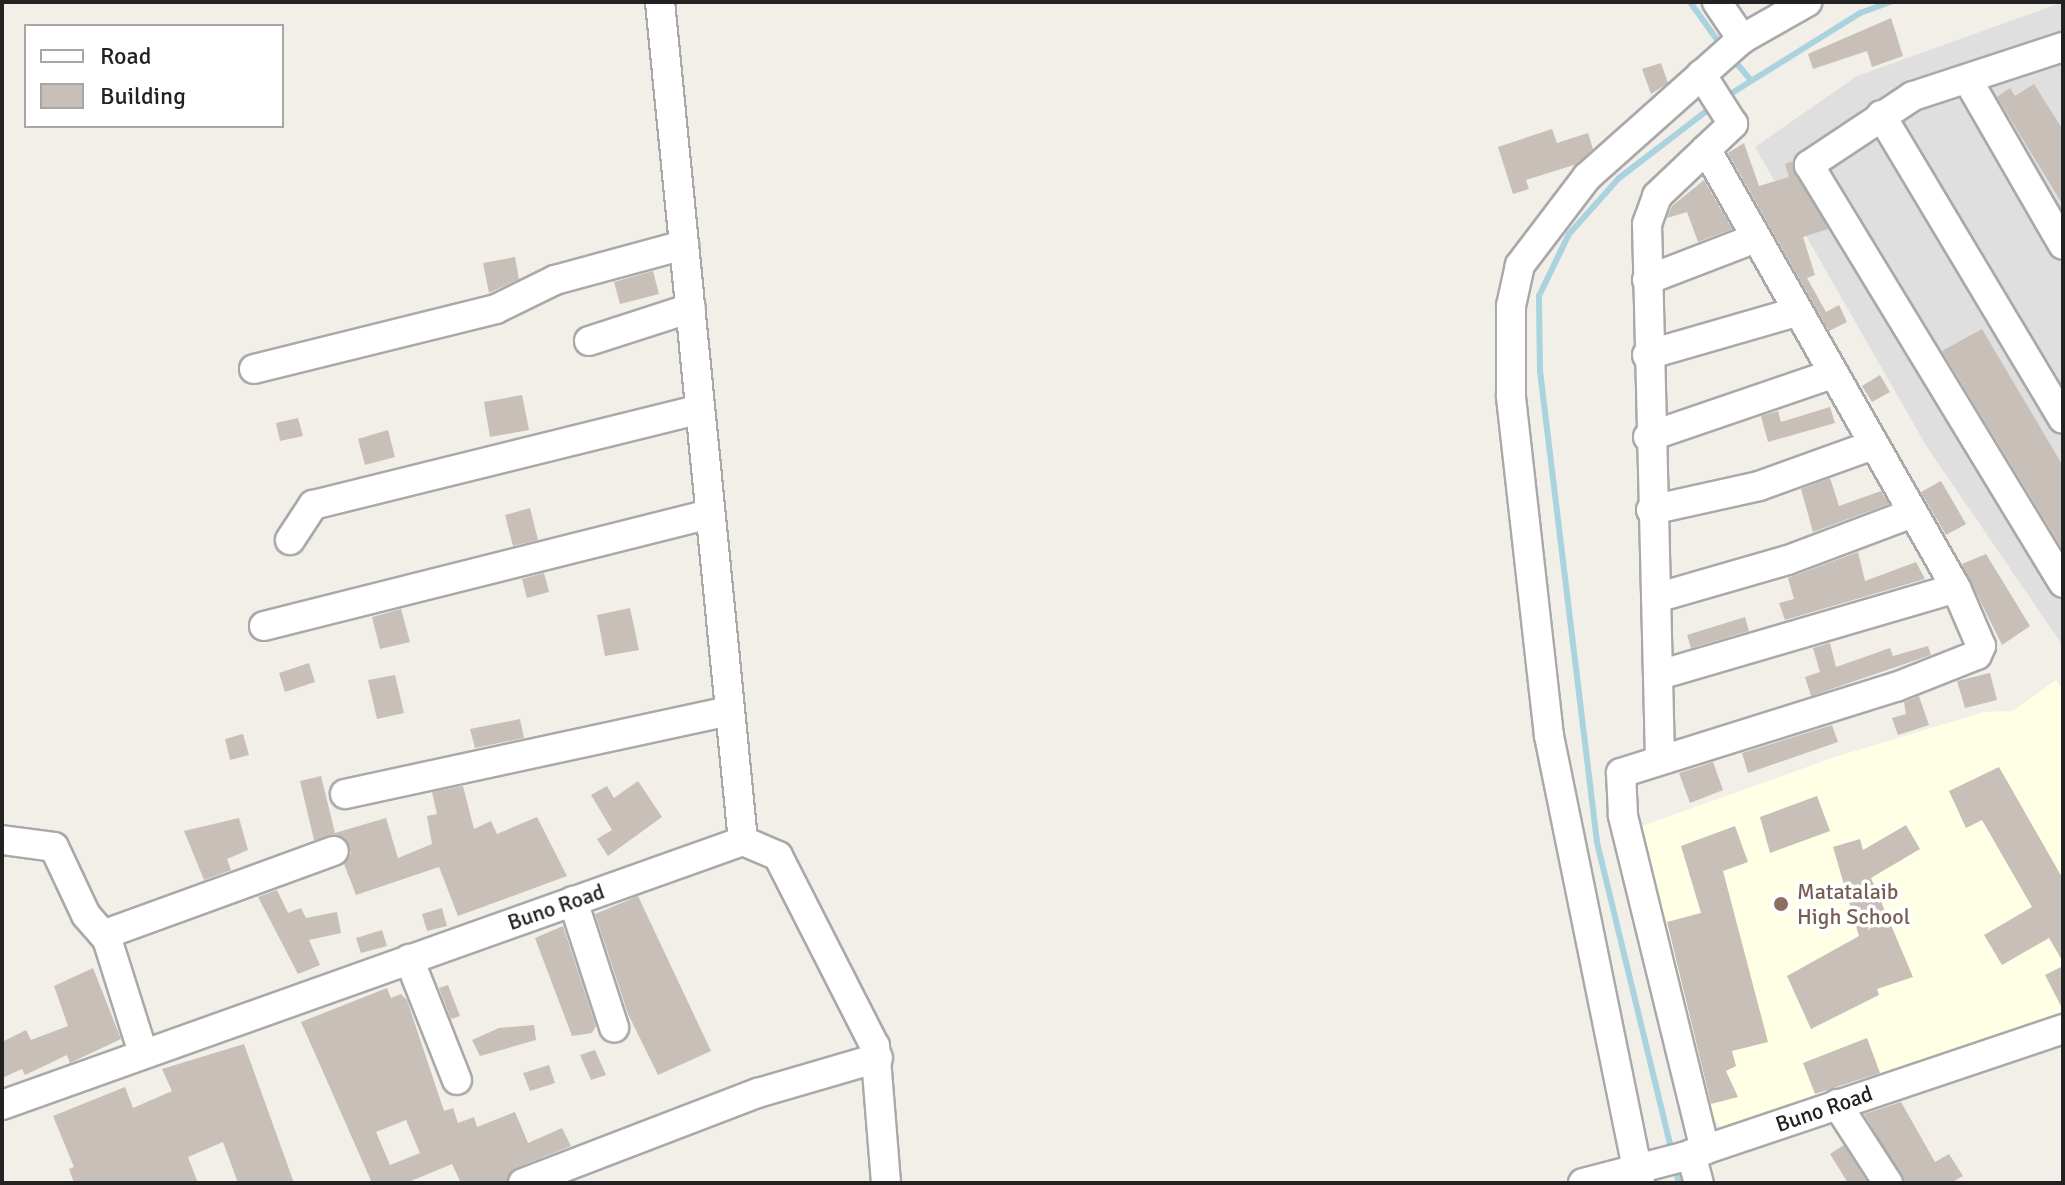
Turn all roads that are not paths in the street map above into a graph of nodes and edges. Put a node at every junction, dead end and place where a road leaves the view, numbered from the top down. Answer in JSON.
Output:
{"nodes":[{"id":1,"x":660,"y":2,"type":"edge"},
{"id":2,"x":1717,"y":2,"type":"edge"},
{"id":3,"x":1807,"y":2,"type":"edge"},
{"id":4,"x":1742,"y":39,"type":"junction"},
{"id":5,"x":2060,"y":55,"type":"edge"},
{"id":6,"x":1706,"y":80,"type":"junction"},
{"id":7,"x":1969,"y":82,"type":"junction"},
{"id":8,"x":1881,"y":115,"type":"junction"},
{"id":9,"x":1706,"y":149,"type":"junction"},
{"id":10,"x":1756,"y":238,"type":"junction"},
{"id":11,"x":684,"y":245,"type":"junction"},
{"id":12,"x":2063,"y":245,"type":"edge"},
{"id":13,"x":1647,"y":280,"type":"junction"},
{"id":14,"x":691,"y":308,"type":"junction"},
{"id":15,"x":1796,"y":312,"type":"junction"},
{"id":16,"x":589,"y":341,"type":"dead end"},
{"id":17,"x":1647,"y":355,"type":"junction"},
{"id":18,"x":254,"y":369,"type":"dead end"},
{"id":19,"x":1832,"y":374,"type":"junction"},
{"id":20,"x":698,"y":410,"type":"junction"},
{"id":21,"x":2063,"y":419,"type":"edge"},
{"id":22,"x":1648,"y":437,"type":"junction"},
{"id":23,"x":1873,"y":445,"type":"junction"},
{"id":24,"x":1651,"y":510,"type":"junction"},
{"id":25,"x":1910,"y":514,"type":"junction"},
{"id":26,"x":706,"y":515,"type":"junction"},
{"id":27,"x":290,"y":540,"type":"dead end"},
{"id":28,"x":2061,"y":577,"type":"edge"},
{"id":29,"x":1956,"y":588,"type":"junction"},
{"id":30,"x":1656,"y":598,"type":"junction"},
{"id":31,"x":264,"y":626,"type":"dead end"},
{"id":32,"x":1659,"y":675,"type":"junction"},
{"id":33,"x":728,"y":711,"type":"junction"},
{"id":34,"x":1660,"y":759,"type":"junction"},
{"id":35,"x":345,"y":794,"type":"dead end"},
{"id":36,"x":2,"y":840,"type":"edge"},
{"id":37,"x":743,"y":841,"type":"junction"},
{"id":38,"x":334,"y":851,"type":"dead end"},
{"id":39,"x":573,"y":901,"type":"junction"},
{"id":40,"x":107,"y":939,"type":"junction"},
{"id":41,"x":409,"y":959,"type":"junction"},
{"id":42,"x":614,"y":1027,"type":"dead end"},
{"id":43,"x":2063,"y":1029,"type":"edge"},
{"id":44,"x":143,"y":1053,"type":"junction"},
{"id":45,"x":878,"y":1058,"type":"junction"},
{"id":46,"x":457,"y":1080,"type":"dead end"},
{"id":47,"x":1837,"y":1104,"type":"junction"},
{"id":48,"x":2,"y":1105,"type":"edge"},
{"id":49,"x":1698,"y":1152,"type":"junction"},
{"id":50,"x":1639,"y":1177,"type":"edge"},
{"id":51,"x":523,"y":1183,"type":"edge"},
{"id":52,"x":886,"y":1183,"type":"edge"},
{"id":53,"x":1583,"y":1183,"type":"edge"},
{"id":54,"x":1699,"y":1183,"type":"edge"},
{"id":55,"x":1888,"y":1183,"type":"edge"}],
"edges":[{"from":1,"to":11,"type":"street"},
{"from":2,"to":4,"type":"street"},
{"from":3,"to":4,"type":"street"},
{"from":4,"to":6,"type":"street"},
{"from":5,"to":7,"type":"street"},
{"from":6,"to":9,"type":"street"},
{"from":6,"to":50,"type":"street"},
{"from":7,"to":8,"type":"street"},
{"from":7,"to":12,"type":"street"},
{"from":8,"to":21,"type":"street"},
{"from":8,"to":28,"type":"street"},
{"from":9,"to":10,"type":"street"},
{"from":9,"to":13,"type":"street"},
{"from":10,"to":13,"type":"street"},
{"from":10,"to":15,"type":"street"},
{"from":11,"to":14,"type":"street"},
{"from":11,"to":18,"type":"street"},
{"from":13,"to":17,"type":"street"},
{"from":14,"to":16,"type":"street"},
{"from":14,"to":20,"type":"street"},
{"from":15,"to":17,"type":"street"},
{"from":15,"to":19,"type":"street"},
{"from":17,"to":22,"type":"street"},
{"from":19,"to":22,"type":"street"},
{"from":19,"to":23,"type":"street"},
{"from":20,"to":26,"type":"street"},
{"from":20,"to":27,"type":"street"},
{"from":22,"to":24,"type":"street"},
{"from":23,"to":24,"type":"street"},
{"from":23,"to":25,"type":"street"},
{"from":24,"to":30,"type":"street"},
{"from":25,"to":29,"type":"street"},
{"from":25,"to":30,"type":"street"},
{"from":26,"to":31,"type":"street"},
{"from":26,"to":33,"type":"street"},
{"from":29,"to":32,"type":"street"},
{"from":29,"to":34,"type":"street"},
{"from":30,"to":32,"type":"street"},
{"from":32,"to":34,"type":"street"},
{"from":33,"to":35,"type":"street"},
{"from":33,"to":37,"type":"street"},
{"from":34,"to":49,"type":"street"},
{"from":36,"to":40,"type":"street"},
{"from":37,"to":39,"type":"street","name":"Buno Road"},
{"from":37,"to":45,"type":"street"},
{"from":38,"to":40,"type":"street"},
{"from":39,"to":41,"type":"street","name":"Buno Road"},
{"from":39,"to":42,"type":"street"},
{"from":40,"to":44,"type":"street"},
{"from":41,"to":44,"type":"street","name":"Buno Road"},
{"from":41,"to":46,"type":"street"},
{"from":43,"to":47,"type":"street","name":"Buno Road"},
{"from":44,"to":48,"type":"street","name":"Buno Road"},
{"from":45,"to":51,"type":"street"},
{"from":45,"to":52,"type":"street"},
{"from":47,"to":49,"type":"street","name":"Buno Road"},
{"from":47,"to":55,"type":"street"},
{"from":49,"to":50,"type":"street","name":"Buno Road"},
{"from":49,"to":54,"type":"street"},
{"from":50,"to":53,"type":"street","name":"Buno Road"}]}
